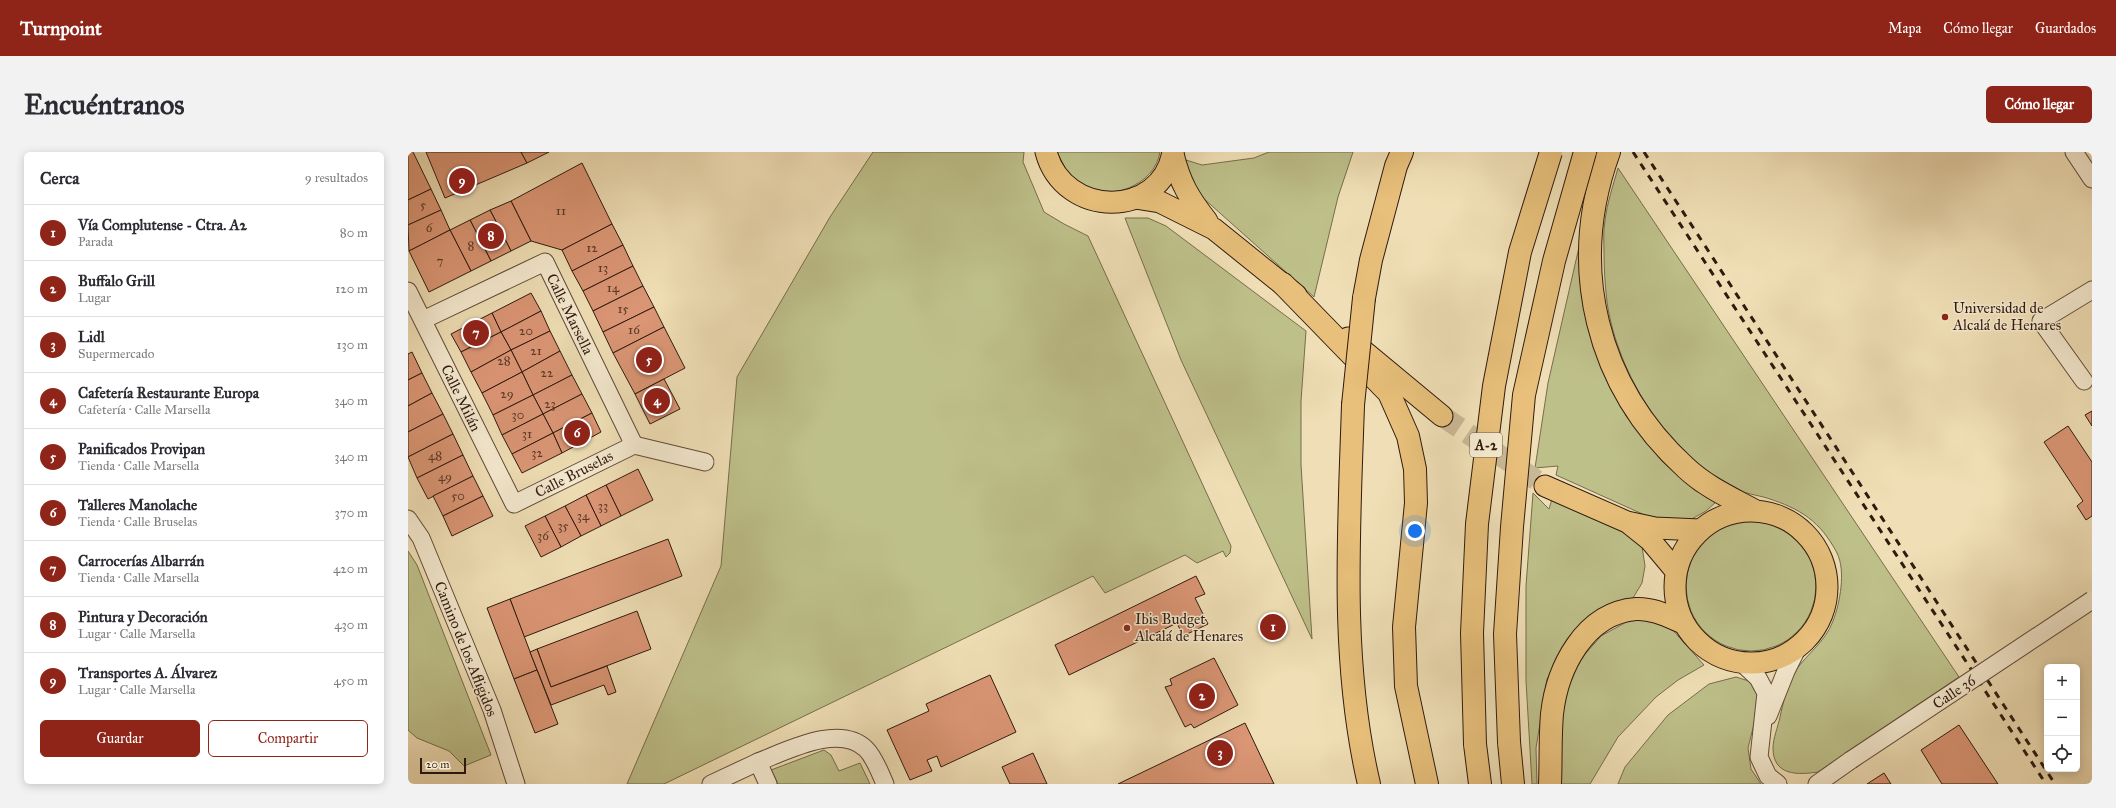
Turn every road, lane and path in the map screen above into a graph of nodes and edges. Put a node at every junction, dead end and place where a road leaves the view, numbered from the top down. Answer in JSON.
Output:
{"nodes":[{"id":1,"x":1046,"y":152,"type":"edge"},
{"id":2,"x":1402,"y":152,"type":"edge"},
{"id":3,"x":1551,"y":152,"type":"edge"},
{"id":4,"x":1585,"y":152,"type":"edge"},
{"id":5,"x":1609,"y":152,"type":"edge"},
{"id":6,"x":2074,"y":152,"type":"edge"},
{"id":7,"x":1173,"y":153,"type":"edge"},
{"id":8,"x":2092,"y":179,"type":"edge"},
{"id":9,"x":1135,"y":198,"type":"junction"},
{"id":10,"x":1214,"y":229,"type":"junction"},
{"id":11,"x":1283,"y":284,"type":"junction"},
{"id":12,"x":2092,"y":290,"type":"edge"},
{"id":13,"x":408,"y":291,"type":"edge"},
{"id":14,"x":422,"y":320,"type":"junction"},
{"id":15,"x":2084,"y":382,"type":"dead end"},
{"id":16,"x":1442,"y":416,"type":"tunnel mouth"},
{"id":17,"x":634,"y":444,"type":"junction"},
{"id":18,"x":705,"y":462,"type":"dead end"},
{"id":19,"x":1545,"y":486,"type":"tunnel mouth"},
{"id":20,"x":514,"y":504,"type":"joint"},
{"id":21,"x":1753,"y":510,"type":"junction"},
{"id":22,"x":408,"y":519,"type":"edge"},
{"id":23,"x":1627,"y":522,"type":"junction"},
{"id":24,"x":1700,"y":530,"type":"junction"},
{"id":25,"x":1676,"y":571,"type":"junction"},
{"id":26,"x":2092,"y":600,"type":"edge"},
{"id":27,"x":1682,"y":622,"type":"junction"},
{"id":28,"x":1797,"y":649,"type":"junction"},
{"id":29,"x":1743,"y":664,"type":"junction"},
{"id":30,"x":1762,"y":731,"type":"junction"},
{"id":31,"x":758,"y":762,"type":"junction"},
{"id":32,"x":516,"y":784,"type":"edge"},
{"id":33,"x":711,"y":784,"type":"edge"},
{"id":34,"x":768,"y":784,"type":"edge"},
{"id":35,"x":885,"y":784,"type":"edge"},
{"id":36,"x":1369,"y":784,"type":"edge"},
{"id":37,"x":1427,"y":784,"type":"edge"},
{"id":38,"x":1480,"y":784,"type":"edge"},
{"id":39,"x":1514,"y":784,"type":"edge"},
{"id":40,"x":1550,"y":784,"type":"edge"},
{"id":41,"x":1778,"y":784,"type":"edge"},
{"id":42,"x":1817,"y":784,"type":"edge"}],
"edges":[{"from":1,"to":9,"type":"main road"},
{"from":2,"to":36,"type":"highway","bridge":true},
{"from":3,"to":38,"type":"highway","number":"A-2","bridge":true},
{"from":4,"to":39,"type":"highway","number":"A-2","bridge":true},
{"from":5,"to":21,"type":"highway"},
{"from":6,"to":8,"type":"street"},
{"from":7,"to":9,"type":"main road"},
{"from":7,"to":10,"type":"main road"},
{"from":9,"to":10,"type":"main road"},
{"from":10,"to":11,"type":"main road"},
{"from":11,"to":16,"type":"main road"},
{"from":11,"to":37,"type":"highway"},
{"from":12,"to":15,"type":"street"},
{"from":13,"to":14,"type":"street","name":"Calle Milán"},
{"from":14,"to":17,"type":"street","name":"Calle Marsella"},
{"from":14,"to":20,"type":"street","name":"Calle Milán"},
{"from":17,"to":18,"type":"street"},
{"from":17,"to":20,"type":"street","name":"Calle Bruselas"},
{"from":19,"to":23,"type":"main road"},
{"from":21,"to":24,"type":"main road"},
{"from":21,"to":28,"type":"main road"},
{"from":22,"to":32,"type":"street","name":"Camino de los Afligidos"},
{"from":23,"to":24,"type":"main road"},
{"from":23,"to":25,"type":"main road"},
{"from":24,"to":25,"type":"main road"},
{"from":25,"to":27,"type":"main road"},
{"from":26,"to":42,"type":"street","name":"Calle 36","bridge":true},
{"from":27,"to":29,"type":"main road"},
{"from":27,"to":40,"type":"highway"},
{"from":28,"to":29,"type":"main road"},
{"from":28,"to":30,"type":"street"},
{"from":29,"to":30,"type":"street"},
{"from":30,"to":41,"type":"street"},
{"from":31,"to":33,"type":"street"},
{"from":31,"to":34,"type":"street"},
{"from":31,"to":35,"type":"street"}]}
